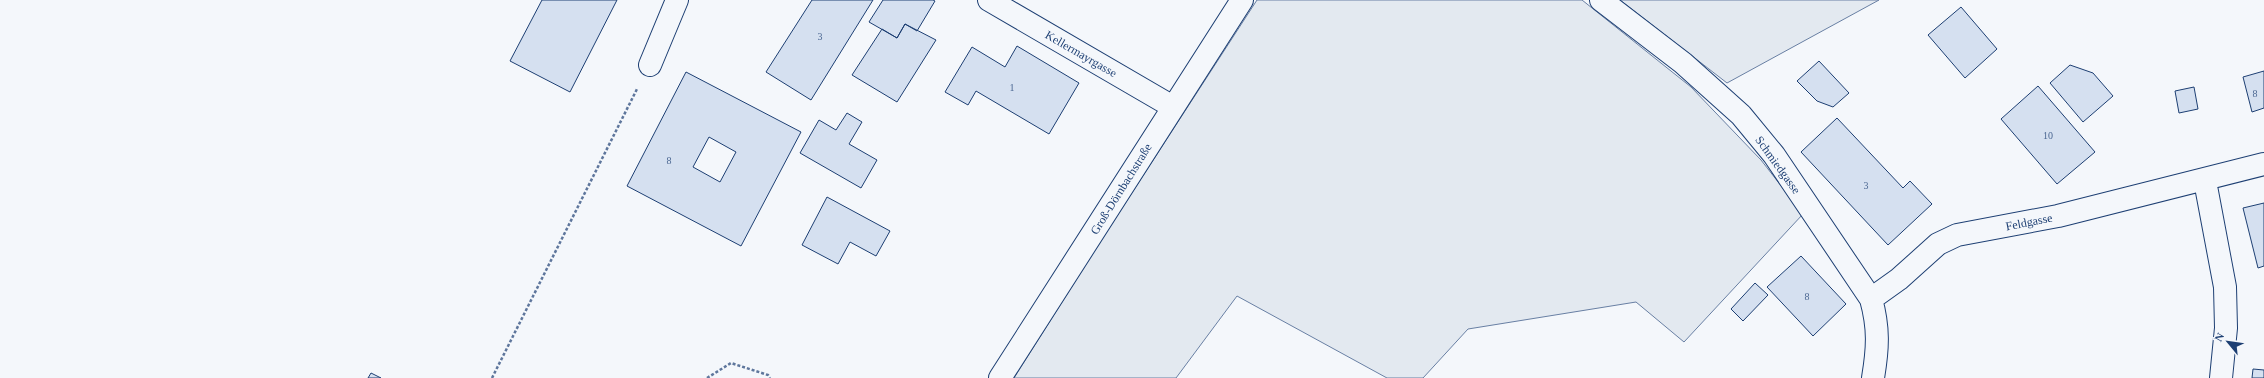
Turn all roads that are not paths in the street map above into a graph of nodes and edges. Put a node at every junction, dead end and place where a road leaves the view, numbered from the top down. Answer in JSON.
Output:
{"nodes":[{"id":1,"x":677,"y":0,"type":"edge"},
{"id":2,"x":989,"y":0,"type":"edge"},
{"id":3,"x":1242,"y":0,"type":"edge"},
{"id":4,"x":1601,"y":0,"type":"edge"},
{"id":5,"x":650,"y":65,"type":"road end"},
{"id":6,"x":1173,"y":107,"type":"junction"},
{"id":7,"x":2264,"y":164,"type":"edge"},
{"id":8,"x":2204,"y":181,"type":"junction"},
{"id":9,"x":1871,"y":299,"type":"junction"},
{"id":10,"x":1000,"y":378,"type":"edge"},
{"id":11,"x":1873,"y":378,"type":"edge"},
{"id":12,"x":2221,"y":378,"type":"edge"}],
"edges":[{"from":1,"to":5,"type":"street"},
{"from":2,"to":6,"type":"street","name":"Kellermayrgasse"},
{"from":3,"to":6,"type":"street","name":"Groß-Dörnbachstraße"},
{"from":4,"to":9,"type":"street","name":"Schmiedgasse"},
{"from":6,"to":10,"type":"street","name":"Groß-Dörnbachstraße"},
{"from":7,"to":8,"type":"street","name":"Feldgasse"},
{"from":8,"to":9,"type":"street","name":"Feldgasse"},
{"from":8,"to":12,"type":"street"},
{"from":9,"to":11,"type":"street","name":"Schmiedgasse"}]}
